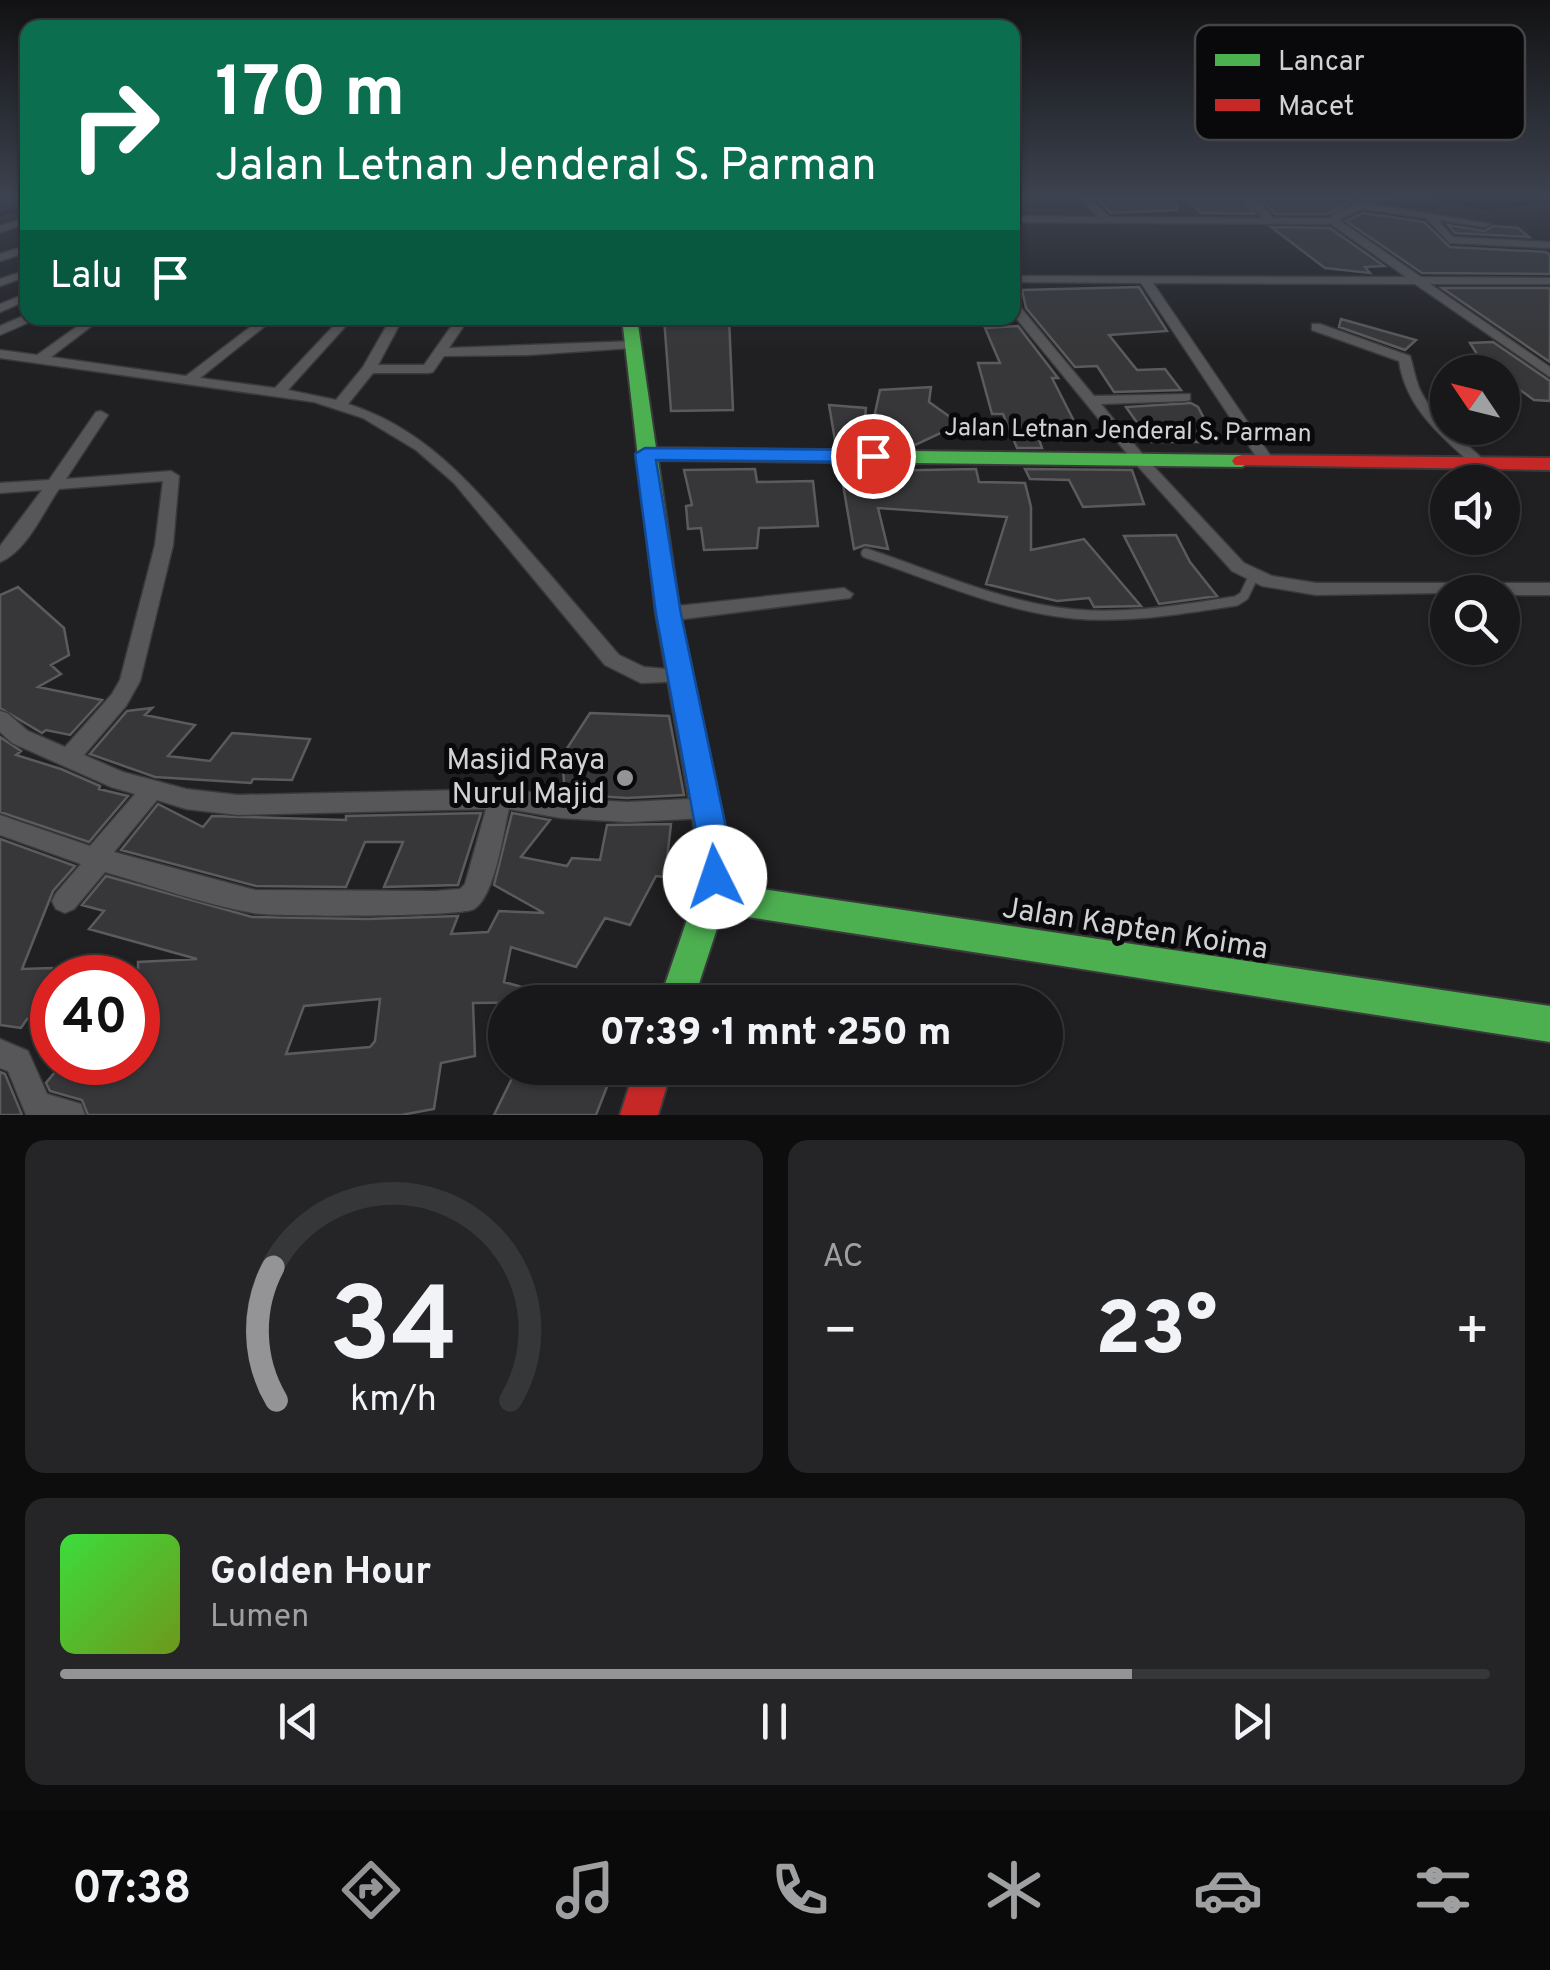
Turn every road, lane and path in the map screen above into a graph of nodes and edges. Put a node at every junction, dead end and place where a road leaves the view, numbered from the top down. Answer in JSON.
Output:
{"nodes":[{"id":1,"x":1370,"y":248,"type":"edge"},
{"id":2,"x":1020,"y":279,"type":"edge"},
{"id":3,"x":1146,"y":280,"type":"junction"},
{"id":4,"x":1416,"y":281,"type":"junction"},
{"id":5,"x":1550,"y":281,"type":"edge"},
{"id":6,"x":1020,"y":315,"type":"edge"},
{"id":7,"x":85,"y":325,"type":"edge"},
{"id":8,"x":260,"y":325,"type":"edge"},
{"id":9,"x":341,"y":325,"type":"edge"},
{"id":10,"x":392,"y":325,"type":"edge"},
{"id":11,"x":458,"y":325,"type":"edge"},
{"id":12,"x":630,"y":325,"type":"edge"},
{"id":13,"x":1316,"y":327,"type":"dead end"},
{"id":14,"x":632,"y":344,"type":"junction"},
{"id":15,"x":441,"y":352,"type":"junction"},
{"id":16,"x":0,"y":354,"type":"edge"},
{"id":17,"x":33,"y":359,"type":"junction"},
{"id":18,"x":369,"y":369,"type":"junction"},
{"id":19,"x":1549,"y":371,"type":"edge"},
{"id":20,"x":0,"y":372,"type":"edge"},
{"id":21,"x":190,"y":379,"type":"junction"},
{"id":22,"x":279,"y":392,"type":"junction"},
{"id":23,"x":1185,"y":397,"type":"dead end"},
{"id":24,"x":1090,"y":400,"type":"junction"},
{"id":25,"x":340,"y":404,"type":"junction"},
{"id":26,"x":100,"y":415,"type":"dead end"},
{"id":27,"x":645,"y":454,"type":"junction"},
{"id":28,"x":1139,"y":460,"type":"junction"},
{"id":29,"x":1266,"y":460,"type":"junction"},
{"id":30,"x":1479,"y":464,"type":"junction"},
{"id":31,"x":1550,"y":464,"type":"edge"},
{"id":32,"x":52,"y":487,"type":"junction"},
{"id":33,"x":0,"y":488,"type":"edge"},
{"id":34,"x":866,"y":553,"type":"dead end"},
{"id":35,"x":0,"y":556,"type":"edge"},
{"id":36,"x":1246,"y":571,"type":"junction"},
{"id":37,"x":1550,"y":589,"type":"edge"},
{"id":38,"x":844,"y":594,"type":"dead end"},
{"id":39,"x":668,"y":614,"type":"junction"},
{"id":40,"x":681,"y":676,"type":"junction"},
{"id":41,"x":0,"y":719,"type":"edge"},
{"id":42,"x":68,"y":758,"type":"junction"},
{"id":43,"x":152,"y":790,"type":"junction"},
{"id":44,"x":500,"y":800,"type":"junction"},
{"id":45,"x":708,"y":808,"type":"junction"},
{"id":46,"x":0,"y":826,"type":"edge"},
{"id":47,"x":97,"y":859,"type":"junction"},
{"id":48,"x":711,"y":896,"type":"junction"},
{"id":49,"x":65,"y":901,"type":"dead end"},
{"id":50,"x":682,"y":985,"type":"edge"},
{"id":51,"x":1550,"y":1024,"type":"edge"},
{"id":52,"x":0,"y":1052,"type":"edge"},
{"id":53,"x":649,"y":1085,"type":"edge"},
{"id":54,"x":70,"y":1115,"type":"edge"},
{"id":55,"x":639,"y":1115,"type":"edge"}],
"edges":[{"from":1,"to":4,"type":"street"},
{"from":2,"to":3,"type":"street"},
{"from":3,"to":4,"type":"street"},
{"from":3,"to":29,"type":"street"},
{"from":4,"to":5,"type":"street"},
{"from":4,"to":19,"type":"street"},
{"from":6,"to":24,"type":"street"},
{"from":7,"to":17,"type":"street"},
{"from":8,"to":21,"type":"street"},
{"from":9,"to":22,"type":"street"},
{"from":10,"to":18,"type":"street"},
{"from":11,"to":15,"type":"street"},
{"from":12,"to":14,"type":"street"},
{"from":13,"to":30,"type":"street"},
{"from":14,"to":15,"type":"street"},
{"from":14,"to":27,"type":"street"},
{"from":15,"to":18,"type":"street"},
{"from":16,"to":17,"type":"street"},
{"from":17,"to":20,"type":"street"},
{"from":17,"to":21,"type":"street"},
{"from":18,"to":25,"type":"street"},
{"from":21,"to":22,"type":"street"},
{"from":22,"to":25,"type":"street"},
{"from":23,"to":24,"type":"street"},
{"from":24,"to":28,"type":"street"},
{"from":25,"to":40,"type":"street"},
{"from":26,"to":32,"type":"street"},
{"from":27,"to":28,"type":"street","name":"Jalan Letnan Jenderal S. Parman"},
{"from":27,"to":39,"type":"street"},
{"from":28,"to":29,"type":"street","name":"Jalan Letnan Jenderal S. Parman"},
{"from":28,"to":36,"type":"street"},
{"from":29,"to":30,"type":"street","name":"Jalan Letnan Jenderal S. Parman"},
{"from":30,"to":31,"type":"street","name":"Jalan Letnan Jenderal S. Parman"},
{"from":32,"to":33,"type":"street"},
{"from":32,"to":35,"type":"street"},
{"from":32,"to":42,"type":"street"},
{"from":34,"to":36,"type":"lane"},
{"from":36,"to":37,"type":"street"},
{"from":38,"to":39,"type":"street"},
{"from":39,"to":40,"type":"street"},
{"from":40,"to":45,"type":"street"},
{"from":41,"to":42,"type":"street"},
{"from":42,"to":43,"type":"street"},
{"from":43,"to":44,"type":"street"},
{"from":43,"to":47,"type":"street"},
{"from":44,"to":45,"type":"street"},
{"from":44,"to":47,"type":"street"},
{"from":45,"to":48,"type":"street"},
{"from":46,"to":47,"type":"street"},
{"from":47,"to":49,"type":"street"},
{"from":48,"to":50,"type":"street"},
{"from":48,"to":51,"type":"street","name":"Jalan Kapten Koima"},
{"from":52,"to":54,"type":"street"},
{"from":53,"to":55,"type":"street"}]}
